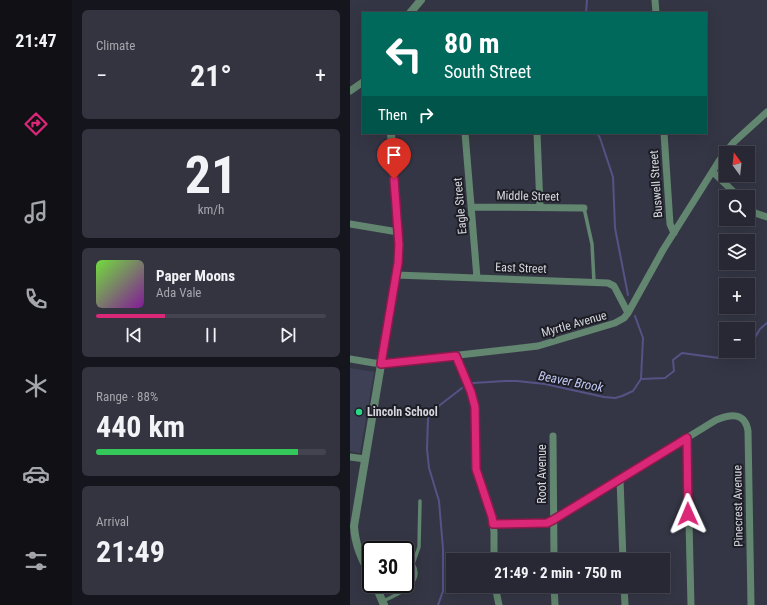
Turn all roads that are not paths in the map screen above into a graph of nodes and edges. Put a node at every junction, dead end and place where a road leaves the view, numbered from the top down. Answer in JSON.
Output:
{"nodes":[{"id":1,"x":421,"y":0,"type":"edge"},
{"id":2,"x":655,"y":0,"type":"edge"},
{"id":3,"x":411,"y":12,"type":"edge"},
{"id":4,"x":656,"y":12,"type":"edge"},
{"id":5,"x":362,"y":83,"type":"edge"},
{"id":6,"x":350,"y":91,"type":"edge"},
{"id":7,"x":767,"y":112,"type":"edge"},
{"id":8,"x":391,"y":134,"type":"edge"},
{"id":9,"x":465,"y":134,"type":"edge"},
{"id":10,"x":537,"y":134,"type":"edge"},
{"id":11,"x":664,"y":134,"type":"edge"},
{"id":12,"x":713,"y":172,"type":"junction"},
{"id":13,"x":732,"y":190,"type":"edge"},
{"id":14,"x":471,"y":207,"type":"junction"},
{"id":15,"x":540,"y":207,"type":"junction"},
{"id":16,"x":584,"y":208,"type":"joint"},
{"id":17,"x":755,"y":213,"type":"edge"},
{"id":18,"x":767,"y":217,"type":"edge"},
{"id":19,"x":350,"y":224,"type":"edge"},
{"id":20,"x":398,"y":232,"type":"junction"},
{"id":21,"x":674,"y":233,"type":"junction"},
{"id":22,"x":396,"y":275,"type":"junction"},
{"id":23,"x":477,"y":278,"type":"junction"},
{"id":24,"x":594,"y":282,"type":"junction"},
{"id":25,"x":628,"y":313,"type":"junction"},
{"id":26,"x":456,"y":356,"type":"junction"},
{"id":27,"x":350,"y":359,"type":"edge"},
{"id":28,"x":381,"y":364,"type":"junction"},
{"id":29,"x":553,"y":436,"type":"dead end"},
{"id":30,"x":687,"y":438,"type":"junction"},
{"id":31,"x":350,"y":456,"type":"edge"},
{"id":32,"x":365,"y":459,"type":"junction"},
{"id":33,"x":620,"y":479,"type":"junction"},
{"id":34,"x":420,"y":501,"type":"dead end"},
{"id":35,"x":553,"y":520,"type":"junction"},
{"id":36,"x":493,"y":524,"type":"junction"},
{"id":37,"x":353,"y":541,"type":"edge"},
{"id":38,"x":494,"y":553,"type":"edge"},
{"id":39,"x":554,"y":553,"type":"edge"},
{"id":40,"x":623,"y":553,"type":"edge"},
{"id":41,"x":362,"y":558,"type":"edge"},
{"id":42,"x":414,"y":561,"type":"edge"},
{"id":43,"x":414,"y":566,"type":"edge"},
{"id":44,"x":414,"y":580,"type":"edge"},
{"id":45,"x":379,"y":593,"type":"edge"},
{"id":46,"x":401,"y":593,"type":"edge"},
{"id":47,"x":497,"y":593,"type":"edge"},
{"id":48,"x":554,"y":593,"type":"edge"},
{"id":49,"x":624,"y":593,"type":"edge"},
{"id":50,"x":384,"y":603,"type":"edge"},
{"id":51,"x":499,"y":605,"type":"edge"},
{"id":52,"x":555,"y":605,"type":"edge"},
{"id":53,"x":625,"y":605,"type":"edge"},
{"id":54,"x":690,"y":605,"type":"edge"},
{"id":55,"x":751,"y":605,"type":"edge"}],
"edges":[{"from":1,"to":3,"type":"street"},
{"from":2,"to":4,"type":"street"},
{"from":5,"to":6,"type":"street"},
{"from":7,"to":12,"type":"street","name":"Myrtle Avenue"},
{"from":8,"to":20,"type":"street"},
{"from":9,"to":14,"type":"street","name":"Eagle Street"},
{"from":10,"to":15,"type":"street"},
{"from":11,"to":21,"type":"street","name":"Buswell Street"},
{"from":12,"to":13,"type":"street"},
{"from":12,"to":21,"type":"street","name":"Myrtle Avenue"},
{"from":14,"to":15,"type":"street","name":"Middle Street"},
{"from":14,"to":23,"type":"street","name":"Eagle Street"},
{"from":15,"to":16,"type":"street","name":"Middle Street"},
{"from":16,"to":24,"type":"lane"},
{"from":17,"to":18,"type":"street"},
{"from":19,"to":20,"type":"street"},
{"from":20,"to":22,"type":"street"},
{"from":21,"to":25,"type":"street","name":"Myrtle Avenue"},
{"from":22,"to":23,"type":"street","name":"East Street"},
{"from":22,"to":28,"type":"street"},
{"from":23,"to":24,"type":"street","name":"East Street"},
{"from":24,"to":25,"type":"street","name":"East Street"},
{"from":25,"to":26,"type":"street","name":"Myrtle Avenue"},
{"from":26,"to":28,"type":"street","name":"Myrtle Avenue"},
{"from":26,"to":36,"type":"street"},
{"from":27,"to":28,"type":"street","name":"Myrtle Avenue"},
{"from":28,"to":32,"type":"street"},
{"from":29,"to":35,"type":"street","name":"Root Avenue"},
{"from":30,"to":33,"type":"street"},
{"from":30,"to":54,"type":"street"},
{"from":30,"to":55,"type":"street","name":"Pinecrest Avenue"},
{"from":31,"to":32,"type":"street"},
{"from":32,"to":37,"type":"street"},
{"from":33,"to":35,"type":"street"},
{"from":33,"to":40,"type":"street"},
{"from":34,"to":42,"type":"lane"},
{"from":35,"to":36,"type":"street"},
{"from":35,"to":39,"type":"street","name":"Root Avenue"},
{"from":36,"to":38,"type":"street"},
{"from":37,"to":41,"type":"street"},
{"from":43,"to":44,"type":"lane"},
{"from":45,"to":50,"type":"street"},
{"from":46,"to":50,"type":"lane"},
{"from":47,"to":51,"type":"street"},
{"from":48,"to":52,"type":"street"},
{"from":49,"to":53,"type":"street"}]}
